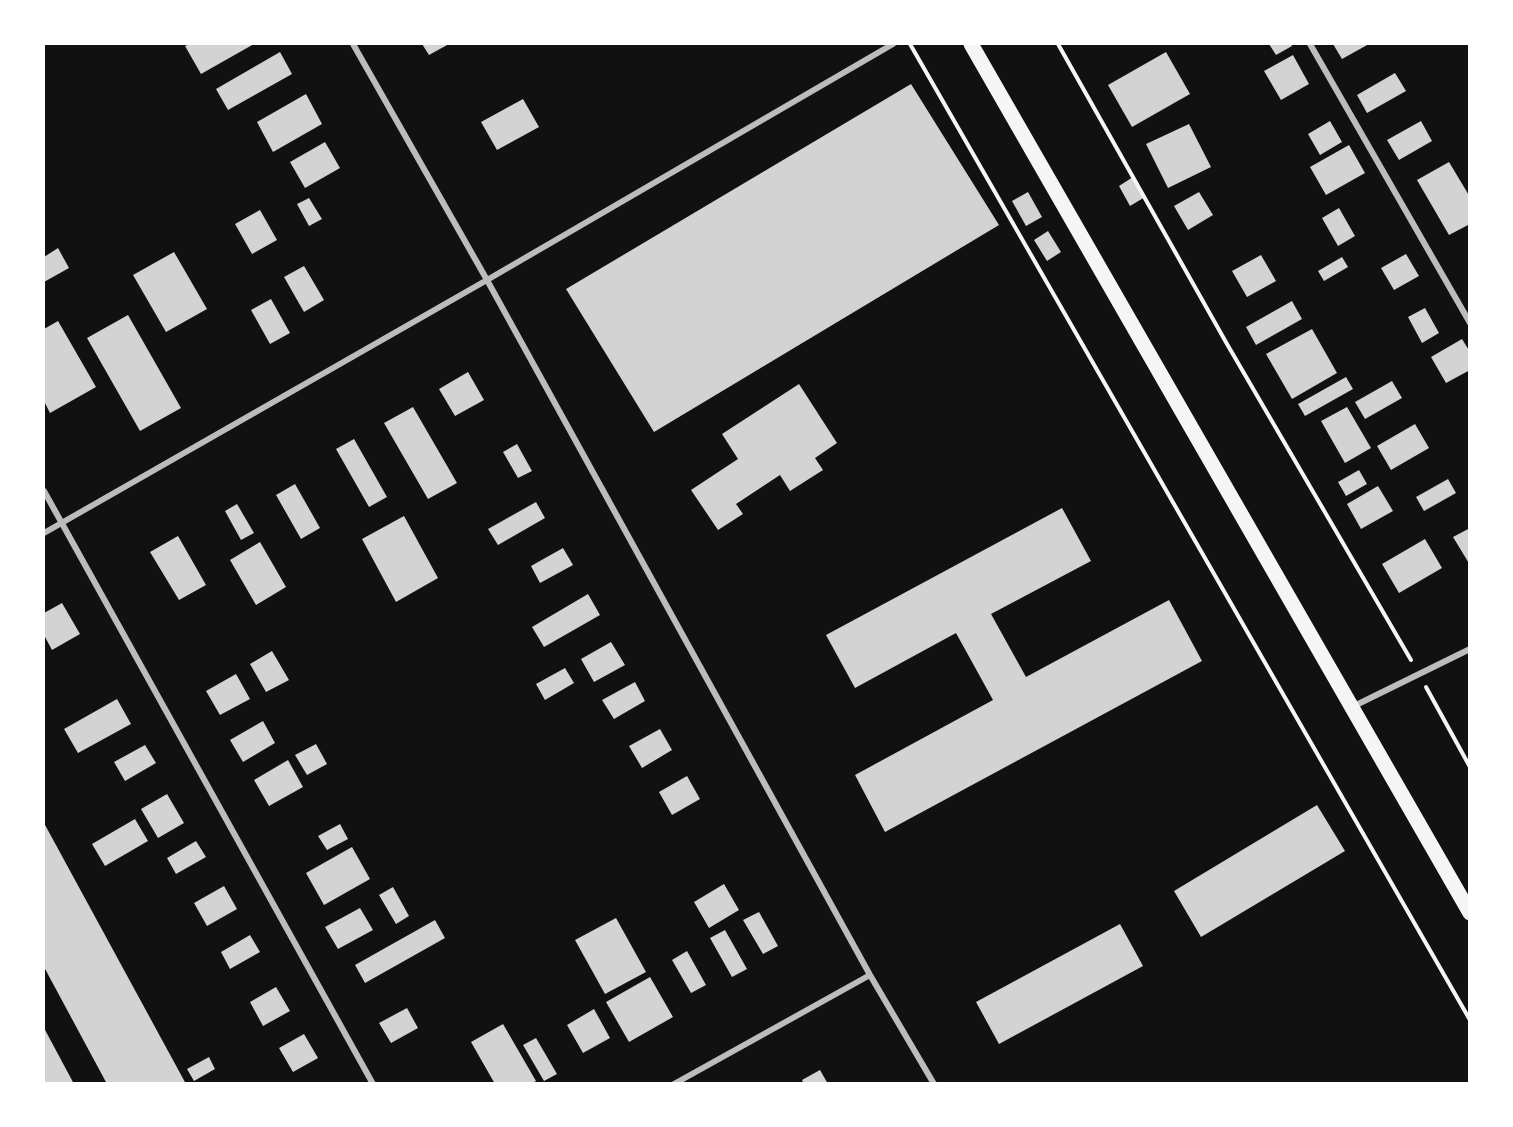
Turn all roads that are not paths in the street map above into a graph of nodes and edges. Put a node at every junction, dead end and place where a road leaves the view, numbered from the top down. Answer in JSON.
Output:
{"nodes":[{"id":1,"x":353,"y":44,"type":"edge"},
{"id":2,"x":893,"y":44,"type":"edge"},
{"id":3,"x":971,"y":44,"type":"edge"},
{"id":4,"x":1310,"y":44,"type":"edge"},
{"id":5,"x":487,"y":280,"type":"junction"},
{"id":6,"x":1470,"y":323,"type":"edge"},
{"id":7,"x":44,"y":491,"type":"edge"},
{"id":8,"x":62,"y":523,"type":"junction"},
{"id":9,"x":44,"y":533,"type":"edge"},
{"id":10,"x":1470,"y":649,"type":"edge"},
{"id":11,"x":1351,"y":707,"type":"junction"},
{"id":12,"x":1470,"y":913,"type":"edge"},
{"id":13,"x":870,"y":975,"type":"junction"},
{"id":14,"x":373,"y":1083,"type":"edge"},
{"id":15,"x":674,"y":1083,"type":"edge"},
{"id":16,"x":934,"y":1083,"type":"edge"}],
"edges":[{"from":1,"to":5,"type":"street"},
{"from":2,"to":5,"type":"street"},
{"from":3,"to":11,"type":"main road"},
{"from":4,"to":6,"type":"street"},
{"from":5,"to":8,"type":"street"},
{"from":5,"to":13,"type":"street"},
{"from":7,"to":8,"type":"street"},
{"from":8,"to":9,"type":"street"},
{"from":8,"to":14,"type":"street"},
{"from":10,"to":11,"type":"street"},
{"from":11,"to":12,"type":"main road"},
{"from":13,"to":15,"type":"street"},
{"from":13,"to":16,"type":"street"}]}
